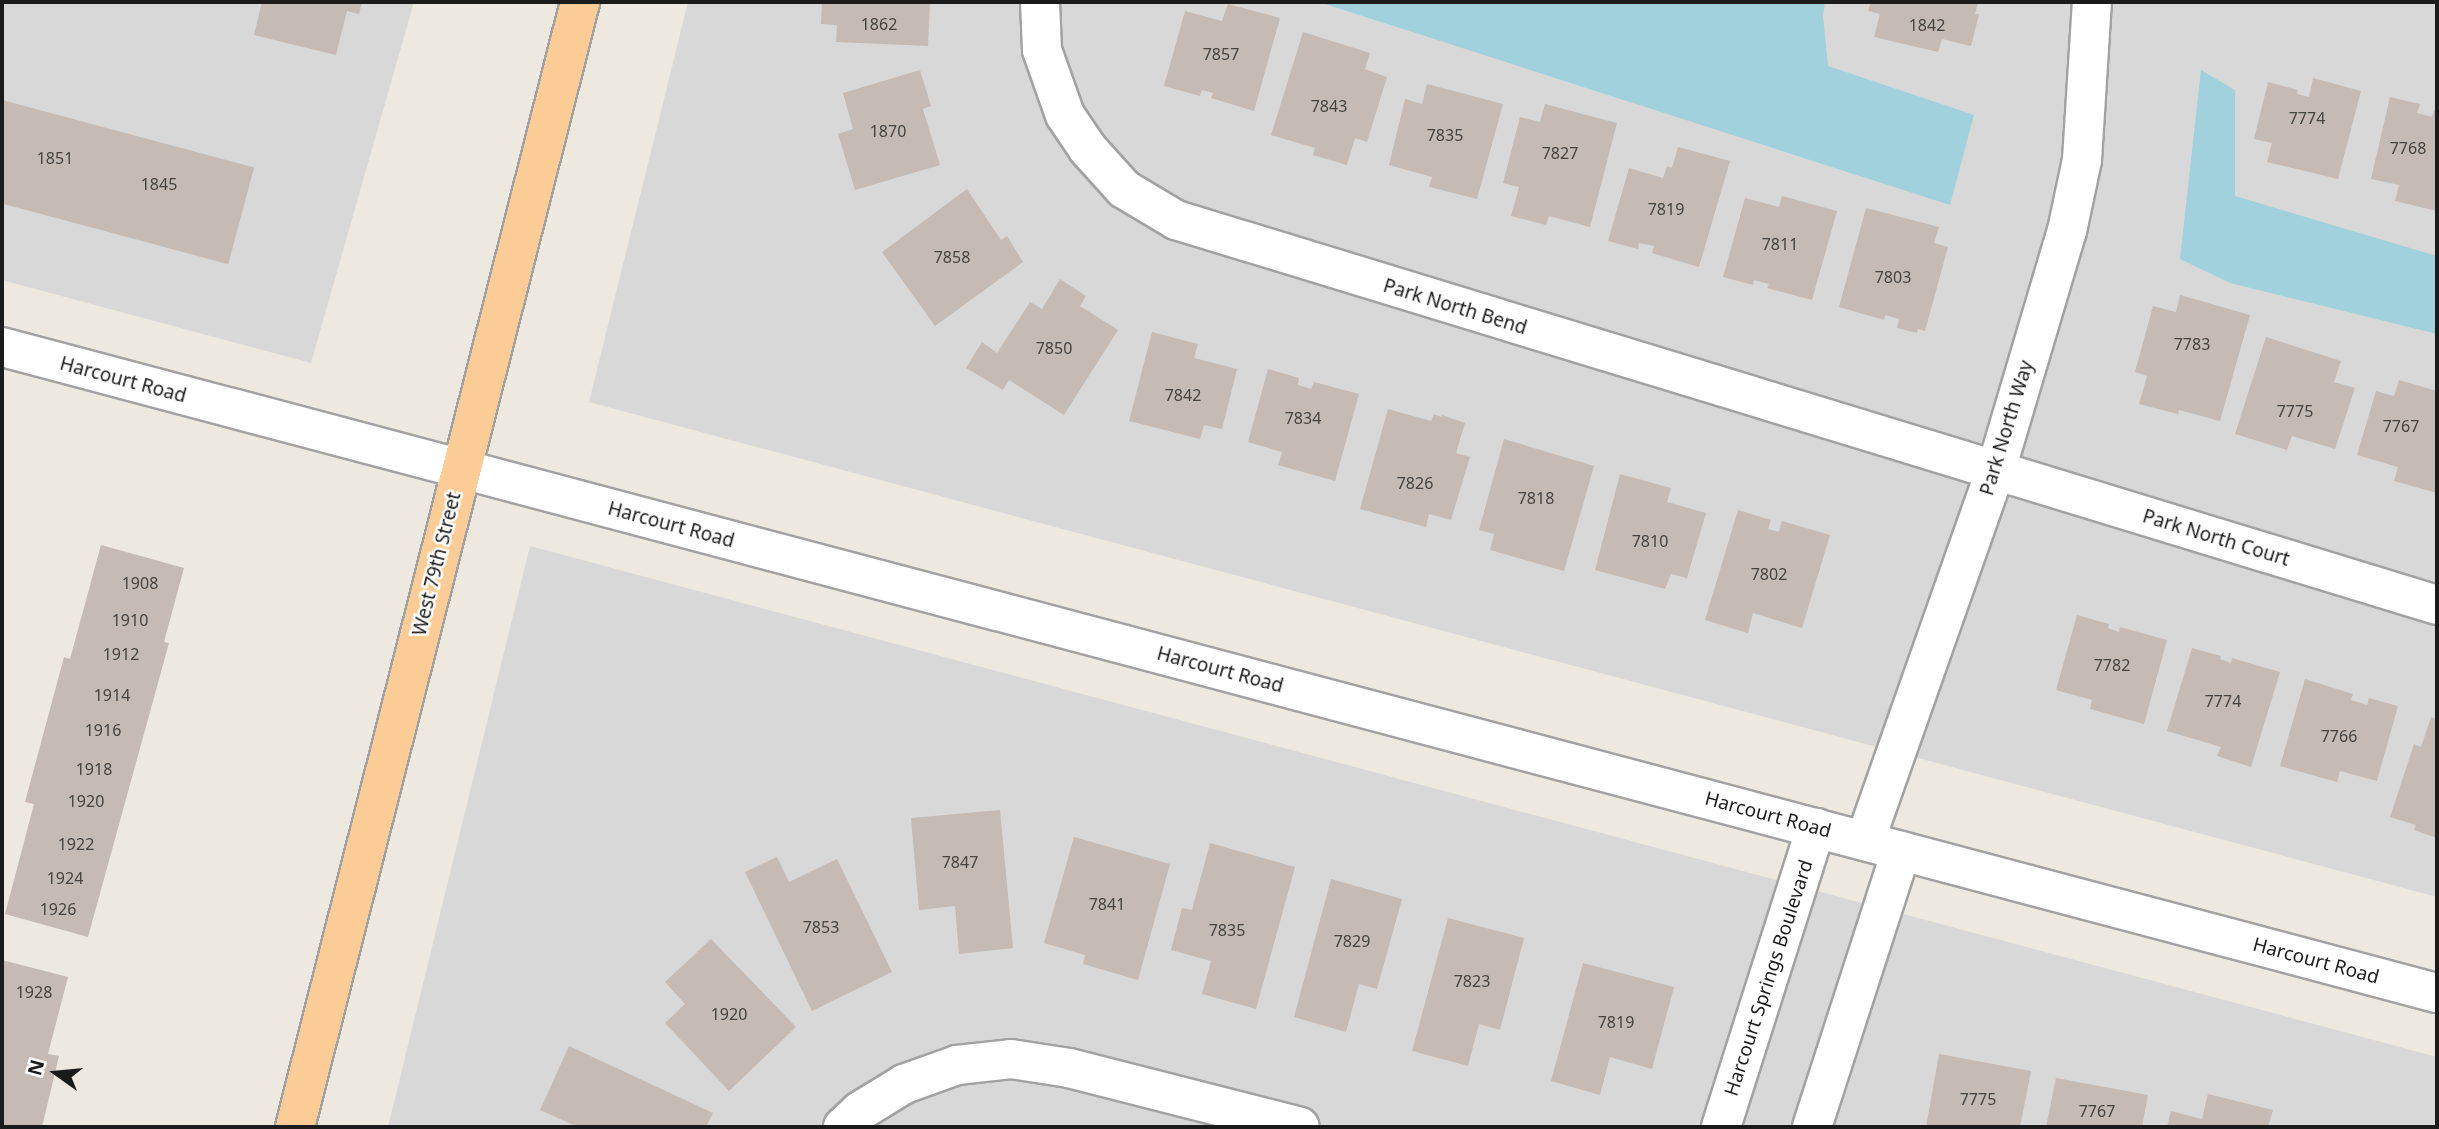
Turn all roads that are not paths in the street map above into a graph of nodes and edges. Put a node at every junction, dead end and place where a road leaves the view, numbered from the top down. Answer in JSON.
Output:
{"nodes":[{"id":1,"x":580,"y":2,"type":"edge"},
{"id":2,"x":1040,"y":2,"type":"edge"},
{"id":3,"x":2092,"y":2,"type":"edge"},
{"id":4,"x":3,"y":353,"type":"edge"},
{"id":5,"x":461,"y":469,"type":"junction"},
{"id":6,"x":1996,"y":470,"type":"junction"},
{"id":7,"x":2437,"y":605,"type":"edge"},
{"id":8,"x":1816,"y":828,"type":"junction"},
{"id":9,"x":1883,"y":846,"type":"junction"},
{"id":10,"x":2437,"y":993,"type":"edge"},
{"id":11,"x":295,"y":1127,"type":"edge"},
{"id":12,"x":843,"y":1127,"type":"edge"},
{"id":13,"x":1300,"y":1127,"type":"edge"},
{"id":14,"x":1721,"y":1127,"type":"edge"},
{"id":15,"x":1812,"y":1127,"type":"edge"}],
"edges":[{"from":1,"to":5,"type":"main road","name":"West 79th Street"},
{"from":2,"to":6,"type":"street","name":"Park North Bend"},
{"from":3,"to":6,"type":"street","name":"Park North Way"},
{"from":4,"to":5,"type":"street","name":"Harcourt Road"},
{"from":5,"to":8,"type":"street","name":"Harcourt Road"},
{"from":5,"to":11,"type":"main road","name":"West 79th Street"},
{"from":6,"to":7,"type":"street","name":"Park North Court"},
{"from":6,"to":9,"type":"street","name":"Park North Way"},
{"from":8,"to":9,"type":"street","name":"Harcourt Road"},
{"from":8,"to":14,"type":"street","name":"Harcourt Springs Boulevard"},
{"from":9,"to":10,"type":"street","name":"Harcourt Road"},
{"from":9,"to":15,"type":"street"},
{"from":12,"to":13,"type":"street"}]}
